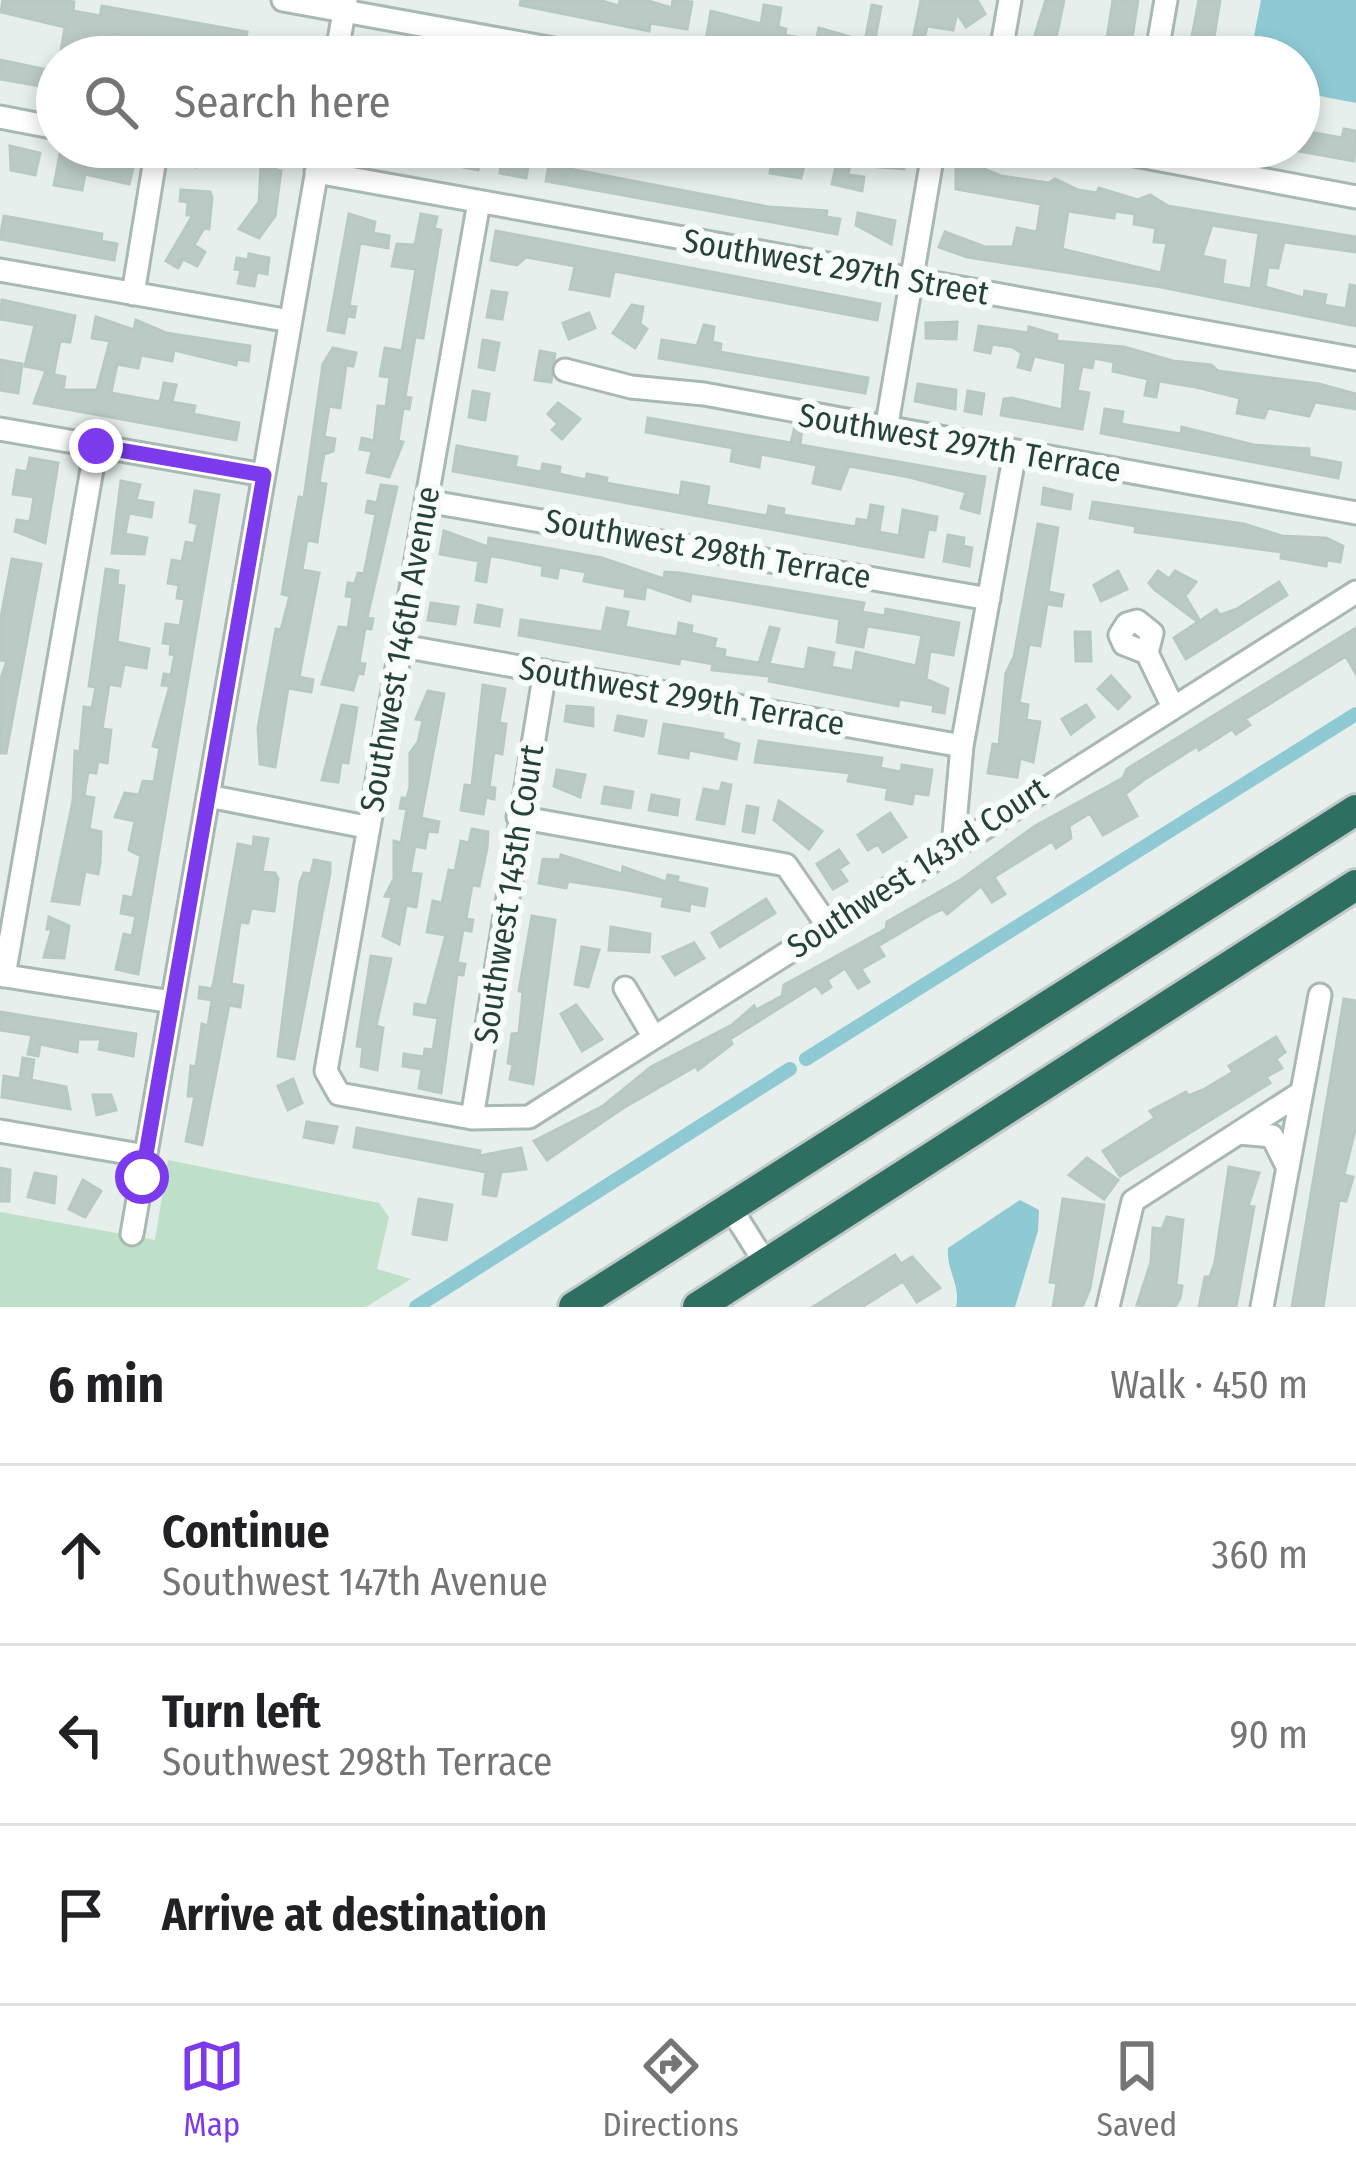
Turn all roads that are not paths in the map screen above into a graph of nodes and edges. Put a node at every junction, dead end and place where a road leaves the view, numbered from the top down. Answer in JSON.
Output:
{"nodes":[{"id":1,"x":283,"y":0,"type":"edge"},
{"id":2,"x":1010,"y":0,"type":"edge"},
{"id":3,"x":1166,"y":0,"type":"edge"},
{"id":4,"x":345,"y":6,"type":"edge"},
{"id":5,"x":340,"y":36,"type":"edge"},
{"id":6,"x":494,"y":36,"type":"edge"},
{"id":7,"x":1004,"y":36,"type":"edge"},
{"id":8,"x":1160,"y":36,"type":"edge"},
{"id":9,"x":0,"y":117,"type":"edge"},
{"id":10,"x":36,"y":124,"type":"edge"},
{"id":11,"x":154,"y":168,"type":"edge"},
{"id":12,"x":317,"y":168,"type":"edge"},
{"id":13,"x":930,"y":168,"type":"edge"},
{"id":14,"x":1219,"y":168,"type":"edge"},
{"id":15,"x":316,"y":172,"type":"junction"},
{"id":16,"x":1356,"y":197,"type":"edge"},
{"id":17,"x":479,"y":202,"type":"junction"},
{"id":18,"x":0,"y":270,"type":"edge"},
{"id":19,"x":911,"y":279,"type":"junction"},
{"id":20,"x":133,"y":294,"type":"junction"},
{"id":21,"x":290,"y":321,"type":"junction"},
{"id":22,"x":1356,"y":358,"type":"edge"},
{"id":23,"x":565,"y":370,"type":"dead end"},
{"id":24,"x":0,"y":429,"type":"edge"},
{"id":25,"x":886,"y":430,"type":"junction"},
{"id":26,"x":96,"y":446,"type":"junction"},
{"id":27,"x":1015,"y":452,"type":"junction"},
{"id":28,"x":264,"y":475,"type":"junction"},
{"id":29,"x":426,"y":501,"type":"junction"},
{"id":30,"x":1356,"y":513,"type":"edge"},
{"id":31,"x":1356,"y":592,"type":"edge"},
{"id":32,"x":988,"y":598,"type":"junction"},
{"id":33,"x":402,"y":646,"type":"junction"},
{"id":34,"x":1147,"y":653,"type":"dead end"},
{"id":35,"x":545,"y":671,"type":"junction"},
{"id":36,"x":1173,"y":706,"type":"junction"},
{"id":37,"x":962,"y":746,"type":"junction"},
{"id":38,"x":208,"y":796,"type":"junction"},
{"id":39,"x":1356,"y":809,"type":"edge"},
{"id":40,"x":518,"y":817,"type":"junction"},
{"id":41,"x":366,"y":827,"type":"junction"},
{"id":42,"x":953,"y":846,"type":"junction"},
{"id":43,"x":1356,"y":885,"type":"edge"},
{"id":44,"x":828,"y":926,"type":"junction"},
{"id":45,"x":2,"y":976,"type":"edge"},
{"id":46,"x":625,"y":988,"type":"dead end"},
{"id":47,"x":1320,"y":995,"type":"dead end"},
{"id":48,"x":172,"y":1002,"type":"junction"},
{"id":49,"x":652,"y":1034,"type":"junction"},
{"id":50,"x":1302,"y":1092,"type":"junction"},
{"id":51,"x":339,"y":1094,"type":"joint"},
{"id":52,"x":472,"y":1118,"type":"junction"},
{"id":53,"x":0,"y":1131,"type":"edge"},
{"id":54,"x":1238,"y":1133,"type":"junction"},
{"id":55,"x":146,"y":1156,"type":"junction"},
{"id":56,"x":1288,"y":1168,"type":"junction"},
{"id":57,"x":730,"y":1207,"type":"junction"},
{"id":58,"x":132,"y":1234,"type":"dead end"},
{"id":59,"x":766,"y":1264,"type":"junction"},
{"id":60,"x":574,"y":1307,"type":"edge"},
{"id":61,"x":698,"y":1307,"type":"edge"},
{"id":62,"x":1108,"y":1307,"type":"edge"},
{"id":63,"x":1262,"y":1307,"type":"edge"}],
"edges":[{"from":1,"to":4,"type":"street"},
{"from":2,"to":7,"type":"street"},
{"from":3,"to":8,"type":"street"},
{"from":4,"to":5,"type":"street"},
{"from":4,"to":6,"type":"street"},
{"from":9,"to":10,"type":"street"},
{"from":11,"to":20,"type":"street"},
{"from":12,"to":15,"type":"street"},
{"from":13,"to":19,"type":"street"},
{"from":14,"to":16,"type":"street"},
{"from":15,"to":17,"type":"street","name":"Southwest 297th Street"},
{"from":15,"to":21,"type":"street"},
{"from":17,"to":19,"type":"street","name":"Southwest 297th Street"},
{"from":17,"to":29,"type":"street","name":"Southwest 146th Avenue"},
{"from":18,"to":20,"type":"street"},
{"from":19,"to":22,"type":"street","name":"Southwest 297th Street"},
{"from":19,"to":25,"type":"street"},
{"from":20,"to":21,"type":"street"},
{"from":21,"to":28,"type":"street"},
{"from":23,"to":25,"type":"street","name":"Southwest 297th Terrace"},
{"from":24,"to":26,"type":"street"},
{"from":25,"to":27,"type":"street","name":"Southwest 297th Terrace"},
{"from":26,"to":28,"type":"street"},
{"from":26,"to":45,"type":"street"},
{"from":27,"to":30,"type":"street","name":"Southwest 297th Terrace"},
{"from":27,"to":32,"type":"street"},
{"from":28,"to":38,"type":"street"},
{"from":29,"to":32,"type":"street","name":"Southwest 298th Terrace"},
{"from":29,"to":33,"type":"street","name":"Southwest 146th Avenue"},
{"from":31,"to":36,"type":"street","name":"Southwest 143rd Court"},
{"from":32,"to":37,"type":"street"},
{"from":33,"to":35,"type":"street","name":"Southwest 299th Terrace"},
{"from":33,"to":41,"type":"street","name":"Southwest 146th Avenue"},
{"from":34,"to":36,"type":"street"},
{"from":35,"to":37,"type":"street","name":"Southwest 299th Terrace"},
{"from":35,"to":40,"type":"street","name":"Southwest 145th Court"},
{"from":36,"to":42,"type":"street","name":"Southwest 143rd Court"},
{"from":37,"to":42,"type":"street"},
{"from":38,"to":41,"type":"street"},
{"from":38,"to":48,"type":"street"},
{"from":39,"to":57,"type":"highway"},
{"from":40,"to":44,"type":"street"},
{"from":40,"to":52,"type":"street","name":"Southwest 145th Court"},
{"from":41,"to":51,"type":"street","name":"Southwest 146th Avenue"},
{"from":42,"to":44,"type":"street","name":"Southwest 143rd Court"},
{"from":43,"to":59,"type":"highway"},
{"from":44,"to":49,"type":"street","name":"Southwest 143rd Court"},
{"from":45,"to":48,"type":"street"},
{"from":46,"to":49,"type":"street"},
{"from":47,"to":50,"type":"street"},
{"from":48,"to":55,"type":"street"},
{"from":49,"to":52,"type":"street","name":"Southwest 143rd Court"},
{"from":50,"to":54,"type":"street"},
{"from":50,"to":56,"type":"street"},
{"from":51,"to":52,"type":"street","name":"Southwest 143rd Court"},
{"from":53,"to":55,"type":"street"},
{"from":54,"to":56,"type":"street"},
{"from":54,"to":62,"type":"street"},
{"from":55,"to":58,"type":"street"},
{"from":56,"to":63,"type":"street"},
{"from":57,"to":59,"type":"street"},
{"from":57,"to":60,"type":"highway"},
{"from":59,"to":61,"type":"highway"}]}
